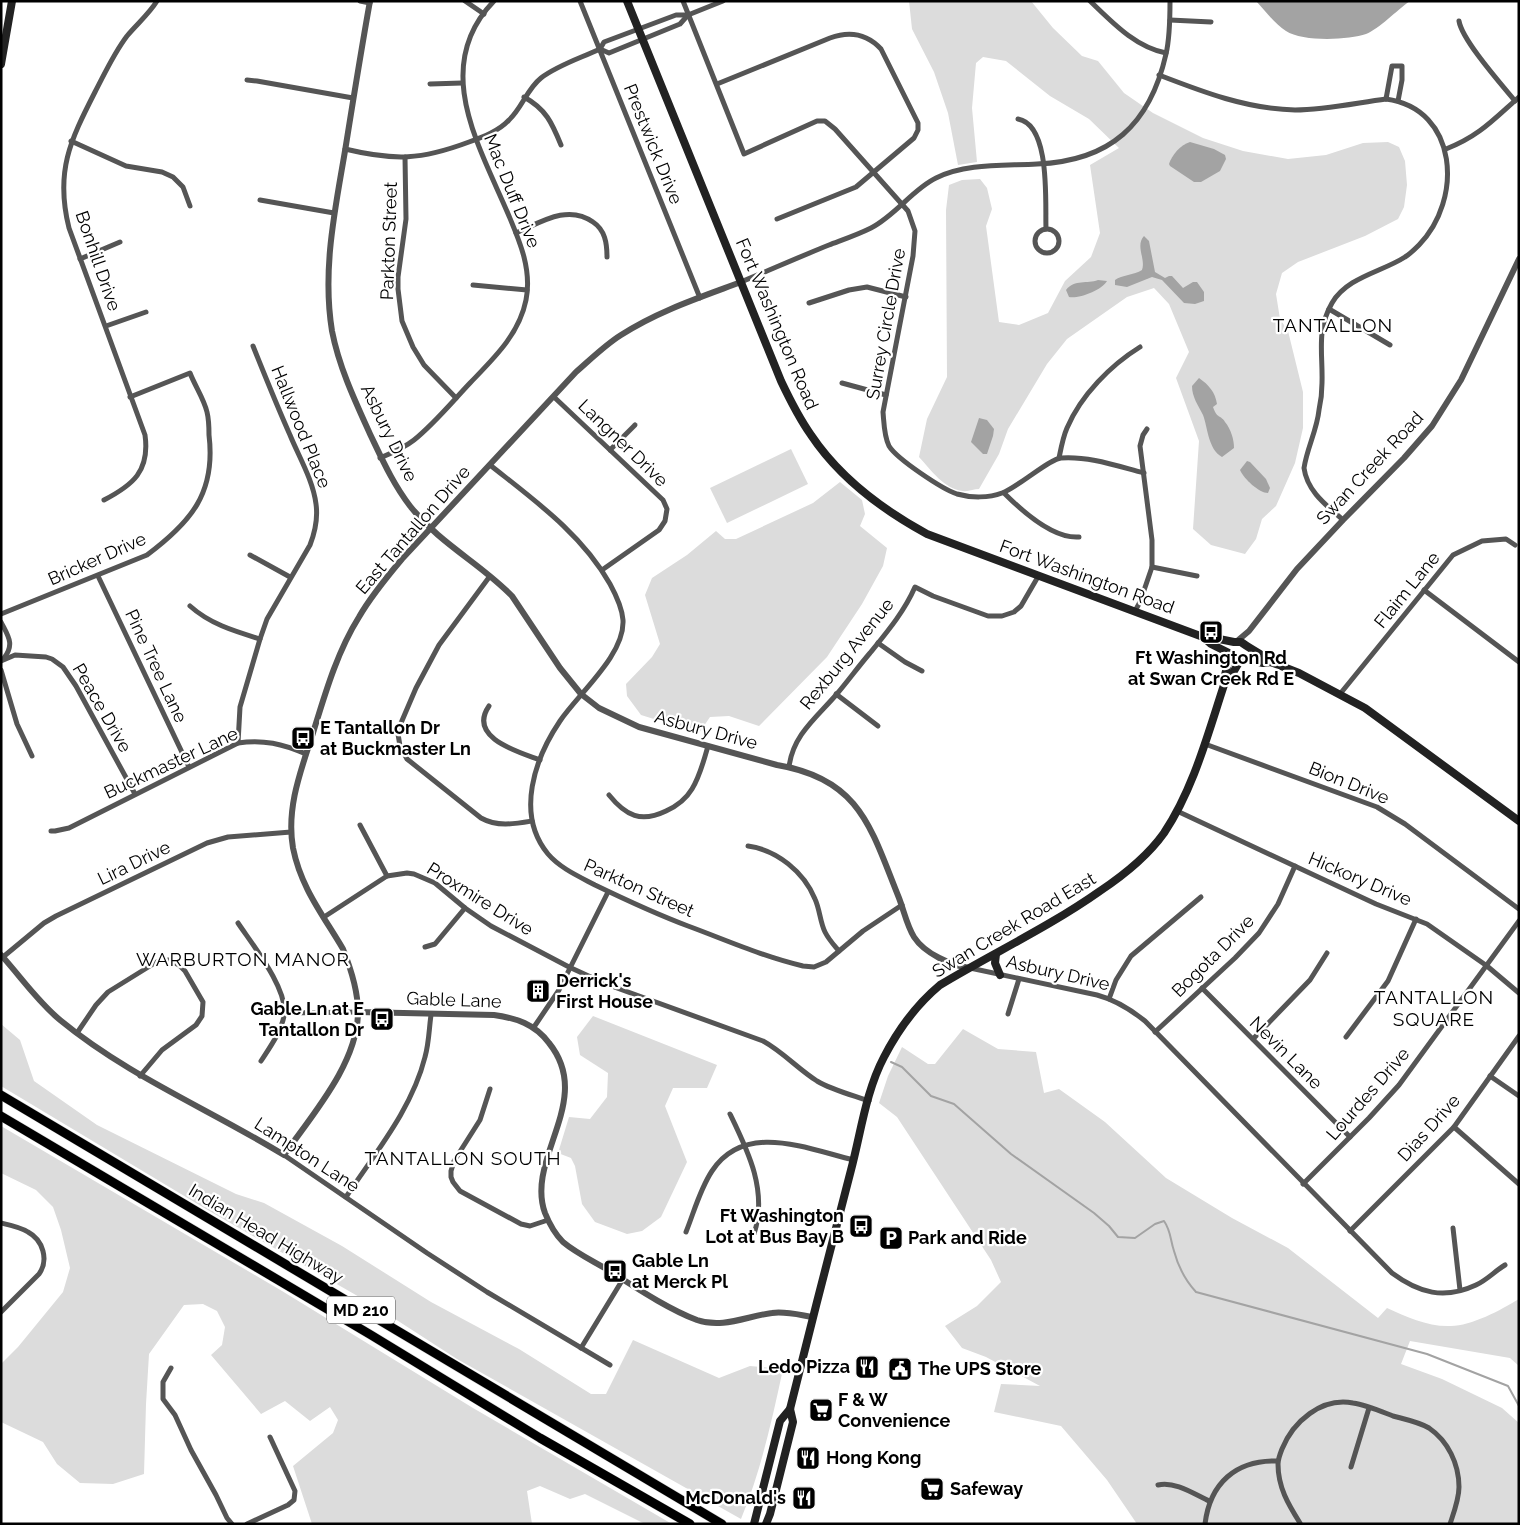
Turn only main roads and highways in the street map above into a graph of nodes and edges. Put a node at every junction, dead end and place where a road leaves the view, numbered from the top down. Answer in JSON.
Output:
{"nodes":[{"id":1,"x":12,"y":1,"type":"edge"},
{"id":2,"x":627,"y":1,"type":"edge"},
{"id":3,"x":1,"y":64,"type":"edge"},
{"id":4,"x":1203,"y":637,"type":"junction"},
{"id":5,"x":1235,"y":642,"type":"junction"},
{"id":6,"x":1246,"y":646,"type":"junction"},
{"id":7,"x":1229,"y":654,"type":"junction"},
{"id":8,"x":1242,"y":659,"type":"junction"},
{"id":9,"x":1271,"y":662,"type":"junction"},
{"id":10,"x":1225,"y":682,"type":"junction"},
{"id":11,"x":1519,"y":821,"type":"edge"},
{"id":12,"x":996,"y":954,"type":"junction"},
{"id":13,"x":1000,"y":975,"type":"road end"},
{"id":14,"x":1,"y":1095,"type":"edge"},
{"id":15,"x":1,"y":1116,"type":"edge"},
{"id":16,"x":790,"y":1410,"type":"junction"},
{"id":17,"x":690,"y":1524,"type":"edge"},
{"id":18,"x":722,"y":1524,"type":"edge"},
{"id":19,"x":754,"y":1524,"type":"edge"},
{"id":20,"x":766,"y":1524,"type":"edge"}],
"edges":[{"from":1,"to":3,"type":"main road"},
{"from":2,"to":4,"type":"main road","name":"Fort Washington Road"},
{"from":4,"to":5,"type":"main road","name":"Fort Washington Road"},
{"from":4,"to":7,"type":"main road","name":"Fort Washington Road"},
{"from":5,"to":6,"type":"main road"},
{"from":5,"to":7,"type":"main road"},
{"from":6,"to":8,"type":"main road"},
{"from":6,"to":9,"type":"main road"},
{"from":7,"to":8,"type":"main road"},
{"from":7,"to":10,"type":"main road","name":"Swan Creek Road East"},
{"from":8,"to":9,"type":"main road"},
{"from":8,"to":10,"type":"main road","name":"Swan Creek Road East"},
{"from":9,"to":11,"type":"main road"},
{"from":10,"to":12,"type":"main road","name":"Swan Creek Road East"},
{"from":12,"to":13,"type":"main road"},
{"from":12,"to":16,"type":"main road","name":"Swan Creek Road East"},
{"from":14,"to":18,"type":"highway","name":"Indian Head Highway","number":"MD 210"},
{"from":15,"to":17,"type":"highway","name":"Indian Head Highway","number":"MD 210"},
{"from":16,"to":19,"type":"main road","name":"Swan Creek Road East"},
{"from":16,"to":20,"type":"main road","name":"Swan Creek Road East"}]}
